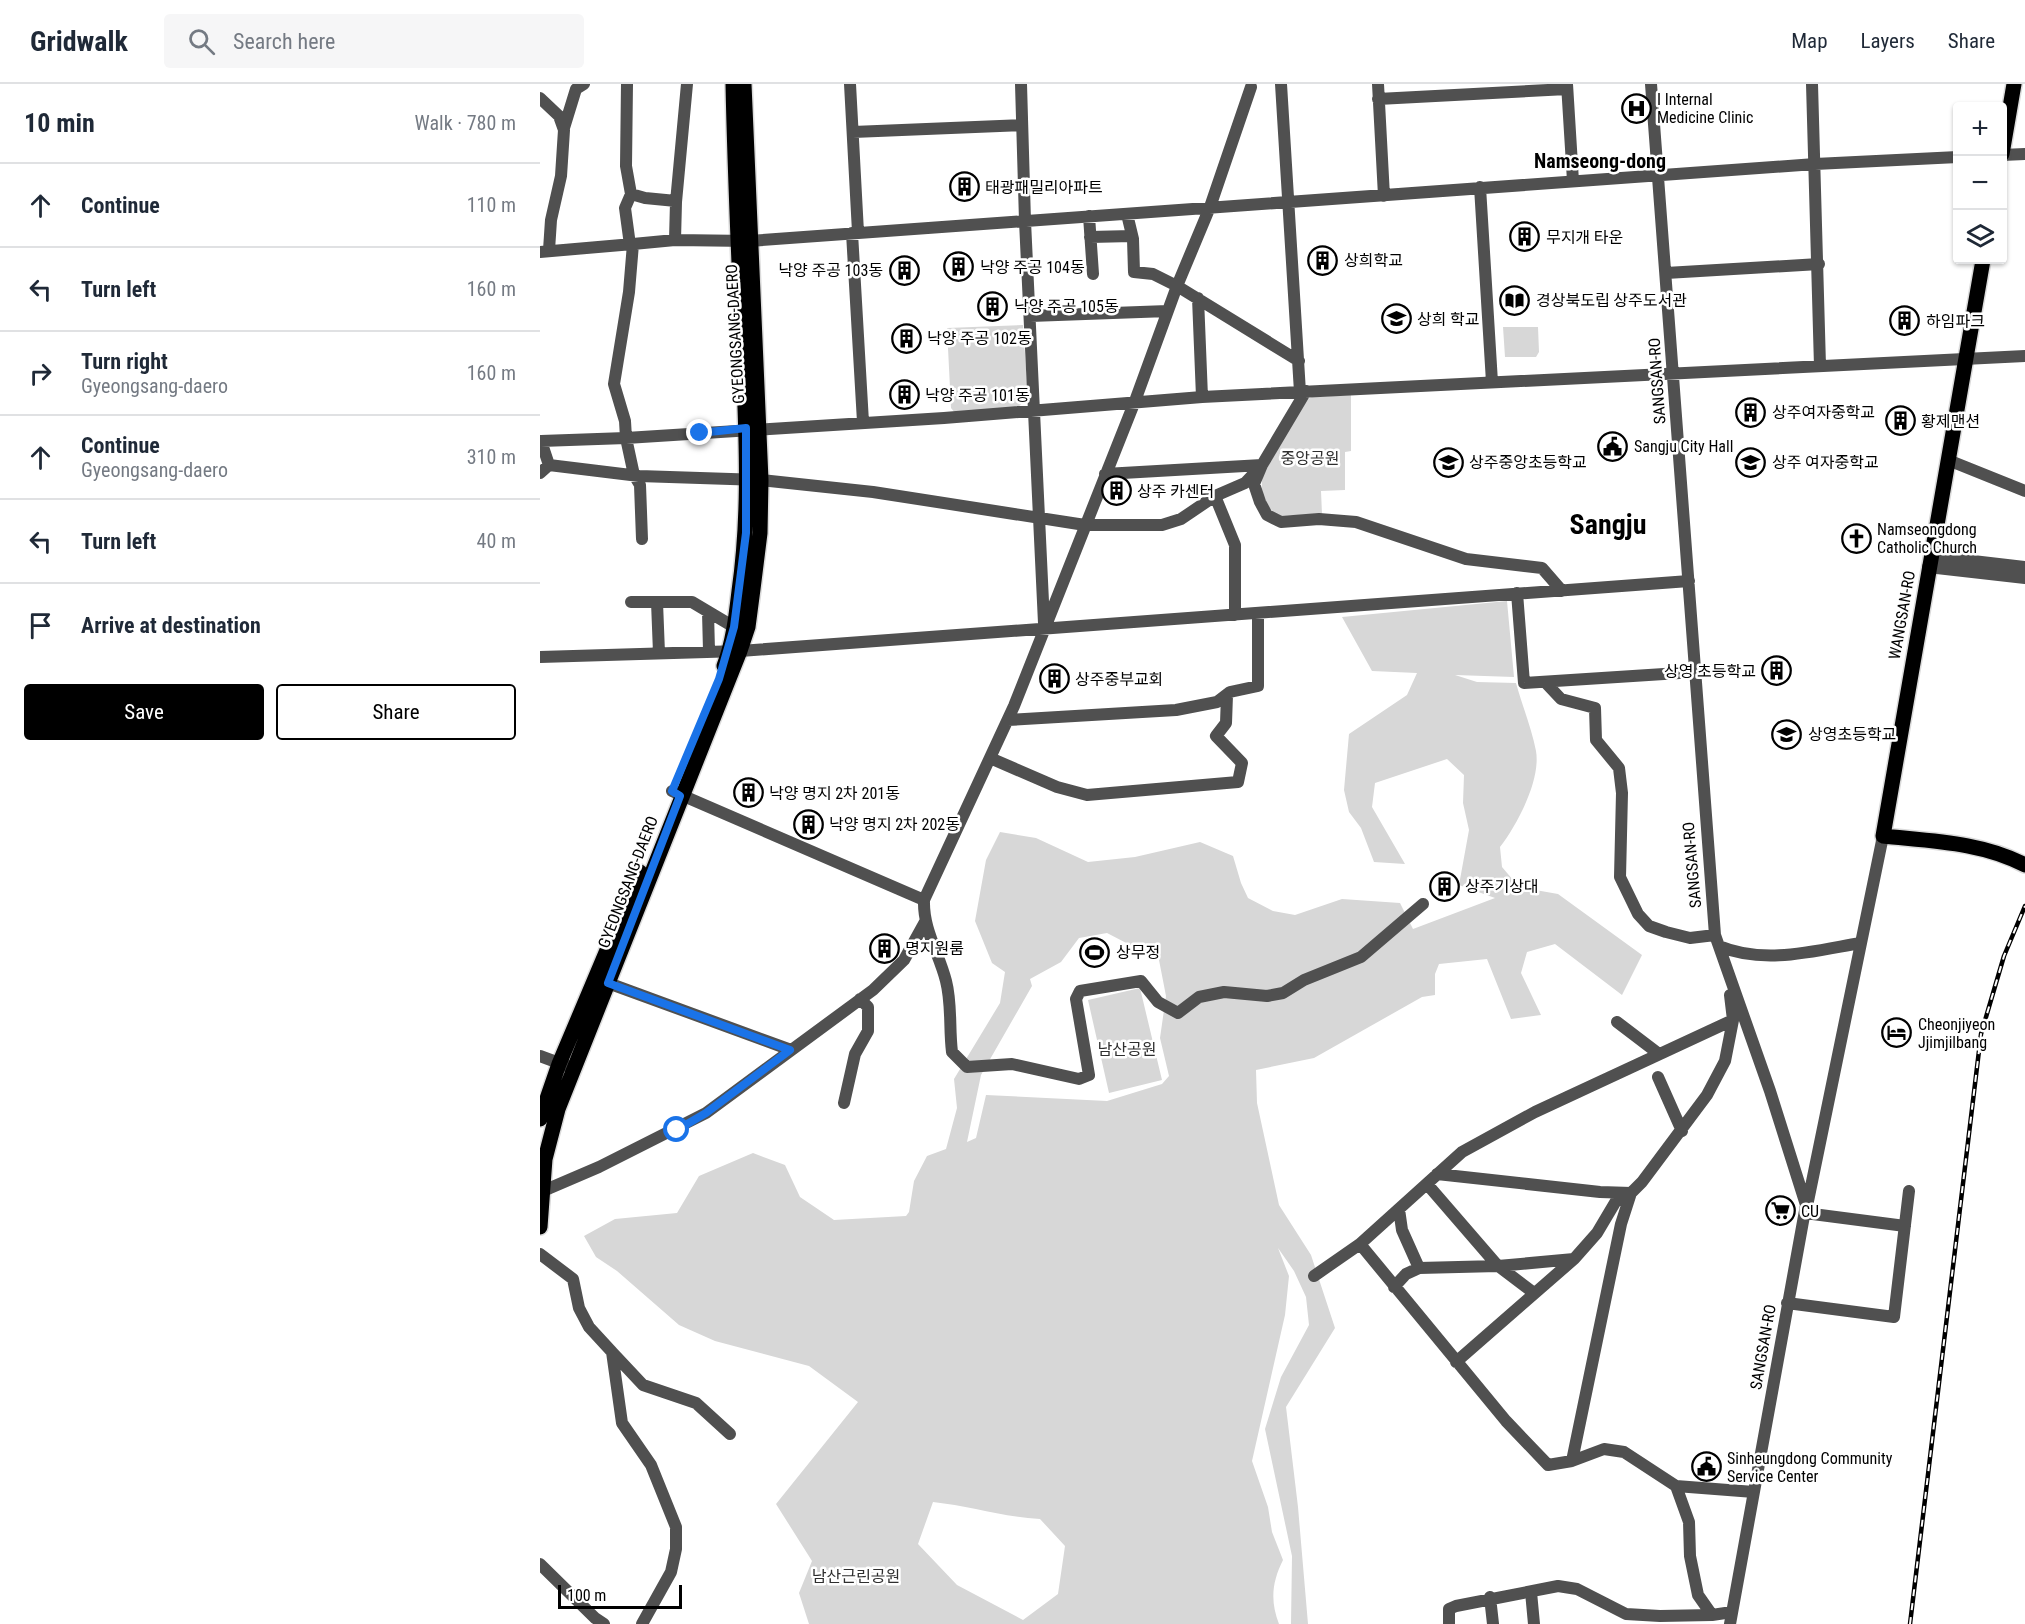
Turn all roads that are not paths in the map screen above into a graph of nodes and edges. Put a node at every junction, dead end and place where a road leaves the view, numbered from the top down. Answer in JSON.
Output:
{"nodes":[{"id":1,"x":584,"y":84,"type":"edge"},
{"id":2,"x":627,"y":84,"type":"edge"},
{"id":3,"x":687,"y":84,"type":"edge"},
{"id":4,"x":733,"y":84,"type":"edge"},
{"id":5,"x":744,"y":84,"type":"edge"},
{"id":6,"x":850,"y":84,"type":"edge"},
{"id":7,"x":1021,"y":84,"type":"edge"},
{"id":8,"x":1281,"y":84,"type":"edge"},
{"id":9,"x":1378,"y":84,"type":"edge"},
{"id":10,"x":1651,"y":84,"type":"edge"},
{"id":11,"x":1812,"y":84,"type":"edge"},
{"id":12,"x":2014,"y":84,"type":"edge"},
{"id":13,"x":1567,"y":86,"type":"edge"},
{"id":14,"x":1251,"y":87,"type":"dead end"},
{"id":15,"x":540,"y":98,"type":"edge"},
{"id":16,"x":1378,"y":99,"type":"junction"},
{"id":17,"x":1022,"y":125,"type":"junction"},
{"id":18,"x":2007,"y":125,"type":"edge"},
{"id":19,"x":564,"y":130,"type":"junction"},
{"id":20,"x":853,"y":132,"type":"junction"},
{"id":21,"x":2025,"y":154,"type":"edge"},
{"id":22,"x":2007,"y":155,"type":"edge"},
{"id":23,"x":1953,"y":158,"type":"edge"},
{"id":24,"x":1815,"y":164,"type":"junction"},
{"id":25,"x":1659,"y":175,"type":"junction"},
{"id":26,"x":1573,"y":181,"type":"junction"},
{"id":27,"x":1480,"y":187,"type":"junction"},
{"id":28,"x":631,"y":194,"type":"junction"},
{"id":29,"x":1383,"y":196,"type":"junction"},
{"id":30,"x":676,"y":201,"type":"junction"},
{"id":31,"x":1289,"y":203,"type":"junction"},
{"id":32,"x":1210,"y":207,"type":"junction"},
{"id":33,"x":1127,"y":214,"type":"junction"},
{"id":34,"x":1089,"y":216,"type":"junction"},
{"id":35,"x":1025,"y":221,"type":"junction"},
{"id":36,"x":855,"y":233,"type":"junction"},
{"id":37,"x":1132,"y":236,"type":"junction"},
{"id":38,"x":1090,"y":237,"type":"junction"},
{"id":39,"x":675,"y":240,"type":"junction"},
{"id":40,"x":744,"y":242,"type":"junction"},
{"id":41,"x":632,"y":245,"type":"junction"},
{"id":42,"x":545,"y":251,"type":"edge"},
{"id":43,"x":1819,"y":264,"type":"junction"},
{"id":44,"x":1982,"y":264,"type":"edge"},
{"id":45,"x":1666,"y":273,"type":"junction"},
{"id":46,"x":1093,"y":274,"type":"dead end"},
{"id":47,"x":1177,"y":286,"type":"junction"},
{"id":48,"x":1198,"y":298,"type":"junction"},
{"id":49,"x":1168,"y":311,"type":"junction"},
{"id":50,"x":1030,"y":316,"type":"junction"},
{"id":51,"x":2025,"y":356,"type":"edge"},
{"id":52,"x":1965,"y":359,"type":"junction"},
{"id":53,"x":1299,"y":361,"type":"junction"},
{"id":54,"x":1820,"y":366,"type":"junction"},
{"id":55,"x":1672,"y":374,"type":"junction"},
{"id":56,"x":1492,"y":382,"type":"junction"},
{"id":57,"x":1303,"y":391,"type":"junction"},
{"id":58,"x":1202,"y":397,"type":"junction"},
{"id":59,"x":1135,"y":402,"type":"junction"},
{"id":60,"x":1034,"y":411,"type":"junction"},
{"id":61,"x":863,"y":422,"type":"junction"},
{"id":62,"x":752,"y":428,"type":"junction"},
{"id":63,"x":626,"y":438,"type":"junction"},
{"id":64,"x":541,"y":441,"type":"edge"},
{"id":65,"x":1948,"y":460,"type":"junction"},
{"id":66,"x":1262,"y":465,"type":"junction"},
{"id":67,"x":544,"y":469,"type":"edge"},
{"id":68,"x":1105,"y":474,"type":"junction"},
{"id":69,"x":634,"y":475,"type":"junction"},
{"id":70,"x":754,"y":480,"type":"junction"},
{"id":71,"x":2025,"y":491,"type":"edge"},
{"id":72,"x":1215,"y":496,"type":"junction"},
{"id":73,"x":1040,"y":519,"type":"junction"},
{"id":74,"x":1085,"y":525,"type":"junction"},
{"id":75,"x":642,"y":539,"type":"dead end"},
{"id":76,"x":1929,"y":562,"type":"junction"},
{"id":77,"x":2025,"y":567,"type":"edge"},
{"id":78,"x":2025,"y":578,"type":"edge"},
{"id":79,"x":1689,"y":581,"type":"junction"},
{"id":80,"x":1562,"y":591,"type":"junction"},
{"id":81,"x":1517,"y":593,"type":"junction"},
{"id":82,"x":632,"y":602,"type":"dead end"},
{"id":83,"x":657,"y":602,"type":"junction"},
{"id":84,"x":708,"y":612,"type":"junction"},
{"id":85,"x":1258,"y":613,"type":"junction"},
{"id":86,"x":1235,"y":615,"type":"junction"},
{"id":87,"x":734,"y":627,"type":"junction"},
{"id":88,"x":1045,"y":630,"type":"junction"},
{"id":89,"x":709,"y":651,"type":"junction"},
{"id":90,"x":735,"y":651,"type":"junction"},
{"id":91,"x":659,"y":653,"type":"junction"},
{"id":92,"x":540,"y":657,"type":"edge"},
{"id":93,"x":1695,"y":672,"type":"junction"},
{"id":94,"x":1545,"y":682,"type":"junction"},
{"id":95,"x":1227,"y":694,"type":"junction"},
{"id":96,"x":1008,"y":720,"type":"junction"},
{"id":97,"x":990,"y":758,"type":"junction"},
{"id":98,"x":676,"y":794,"type":"junction"},
{"id":99,"x":1883,"y":836,"type":"junction"},
{"id":100,"x":2025,"y":865,"type":"edge"},
{"id":101,"x":924,"y":900,"type":"junction"},
{"id":102,"x":1423,"y":904,"type":"dead end"},
{"id":103,"x":925,"y":922,"type":"junction"},
{"id":104,"x":1717,"y":940,"type":"junction"},
{"id":105,"x":1860,"y":943,"type":"junction"},
{"id":106,"x":1727,"y":973,"type":"junction"},
{"id":107,"x":608,"y":983,"type":"junction"},
{"id":108,"x":860,"y":999,"type":"junction"},
{"id":109,"x":1733,"y":1020,"type":"junction"},
{"id":110,"x":1617,"y":1022,"type":"dead end"},
{"id":111,"x":790,"y":1050,"type":"junction"},
{"id":112,"x":1659,"y":1054,"type":"junction"},
{"id":113,"x":540,"y":1056,"type":"edge"},
{"id":114,"x":567,"y":1066,"type":"junction"},
{"id":115,"x":1658,"y":1077,"type":"dead end"},
{"id":116,"x":1770,"y":1091,"type":"junction"},
{"id":117,"x":844,"y":1103,"type":"dead end"},
{"id":118,"x":540,"y":1119,"type":"edge"},
{"id":119,"x":1682,"y":1131,"type":"junction"},
{"id":120,"x":1437,"y":1174,"type":"junction"},
{"id":121,"x":1427,"y":1184,"type":"junction"},
{"id":122,"x":543,"y":1191,"type":"junction"},
{"id":123,"x":1909,"y":1191,"type":"dead end"},
{"id":124,"x":1631,"y":1193,"type":"junction"},
{"id":125,"x":1399,"y":1209,"type":"junction"},
{"id":126,"x":1805,"y":1212,"type":"junction"},
{"id":127,"x":1905,"y":1226,"type":"junction"},
{"id":128,"x":540,"y":1227,"type":"edge"},
{"id":129,"x":1360,"y":1244,"type":"junction"},
{"id":130,"x":540,"y":1254,"type":"edge"},
{"id":131,"x":1574,"y":1259,"type":"junction"},
{"id":132,"x":1498,"y":1266,"type":"junction"},
{"id":133,"x":1419,"y":1268,"type":"junction"},
{"id":134,"x":1314,"y":1276,"type":"dead end"},
{"id":135,"x":1394,"y":1287,"type":"junction"},
{"id":136,"x":1534,"y":1293,"type":"junction"},
{"id":137,"x":1788,"y":1303,"type":"junction"},
{"id":138,"x":612,"y":1352,"type":"junction"},
{"id":139,"x":1456,"y":1362,"type":"junction"},
{"id":140,"x":730,"y":1434,"type":"dead end"},
{"id":141,"x":1572,"y":1461,"type":"junction"},
{"id":142,"x":1676,"y":1486,"type":"junction"},
{"id":143,"x":1754,"y":1492,"type":"junction"},
{"id":144,"x":540,"y":1564,"type":"edge"},
{"id":145,"x":1531,"y":1592,"type":"junction"},
{"id":146,"x":1490,"y":1597,"type":"junction"},
{"id":147,"x":1712,"y":1615,"type":"junction"},
{"id":148,"x":1731,"y":1618,"type":"edge"},
{"id":149,"x":604,"y":1624,"type":"edge"},
{"id":150,"x":642,"y":1624,"type":"edge"},
{"id":151,"x":1449,"y":1624,"type":"edge"},
{"id":152,"x":1493,"y":1624,"type":"edge"},
{"id":153,"x":1534,"y":1624,"type":"edge"}],
"edges":[{"from":1,"to":19,"type":"street"},
{"from":2,"to":28,"type":"street"},
{"from":3,"to":30,"type":"street"},
{"from":4,"to":40,"type":"main road","name":"GYEONGSANG-DAERO"},
{"from":5,"to":40,"type":"main road","name":"GYEONGSANG-DAERO"},
{"from":6,"to":20,"type":"street"},
{"from":7,"to":17,"type":"street"},
{"from":8,"to":31,"type":"street"},
{"from":9,"to":16,"type":"street"},
{"from":10,"to":25,"type":"street","name":"SANGSAN-RO"},
{"from":11,"to":24,"type":"street"},
{"from":12,"to":18,"type":"main road"},
{"from":13,"to":16,"type":"street"},
{"from":13,"to":26,"type":"street"},
{"from":14,"to":32,"type":"street"},
{"from":15,"to":19,"type":"street"},
{"from":16,"to":29,"type":"street"},
{"from":17,"to":20,"type":"street"},
{"from":17,"to":35,"type":"street"},
{"from":19,"to":42,"type":"street"},
{"from":20,"to":36,"type":"street"},
{"from":21,"to":22,"type":"street"},
{"from":23,"to":24,"type":"street"},
{"from":24,"to":25,"type":"street"},
{"from":24,"to":43,"type":"street"},
{"from":25,"to":26,"type":"street"},
{"from":25,"to":45,"type":"street","name":"SANGSAN-RO"},
{"from":26,"to":27,"type":"street"},
{"from":27,"to":29,"type":"street"},
{"from":27,"to":56,"type":"street"},
{"from":28,"to":30,"type":"street"},
{"from":28,"to":41,"type":"street"},
{"from":29,"to":31,"type":"street"},
{"from":30,"to":39,"type":"street"},
{"from":31,"to":32,"type":"street"},
{"from":31,"to":53,"type":"street"},
{"from":32,"to":33,"type":"street"},
{"from":32,"to":47,"type":"street"},
{"from":33,"to":34,"type":"street"},
{"from":33,"to":37,"type":"street"},
{"from":34,"to":35,"type":"street"},
{"from":34,"to":38,"type":"street"},
{"from":35,"to":36,"type":"street"},
{"from":35,"to":50,"type":"street"},
{"from":36,"to":40,"type":"street"},
{"from":36,"to":61,"type":"street"},
{"from":37,"to":38,"type":"street"},
{"from":37,"to":47,"type":"street"},
{"from":38,"to":46,"type":"street"},
{"from":39,"to":40,"type":"street"},
{"from":39,"to":41,"type":"street"},
{"from":40,"to":62,"type":"main road","name":"GYEONGSANG-DAERO"},
{"from":41,"to":42,"type":"street"},
{"from":41,"to":63,"type":"street"},
{"from":43,"to":45,"type":"street"},
{"from":43,"to":54,"type":"street"},
{"from":44,"to":52,"type":"main road","name":"WANGSAN-RO"},
{"from":45,"to":55,"type":"street","name":"SANGSAN-RO"},
{"from":47,"to":48,"type":"street"},
{"from":47,"to":49,"type":"street"},
{"from":48,"to":53,"type":"street"},
{"from":48,"to":58,"type":"street"},
{"from":49,"to":50,"type":"street"},
{"from":49,"to":59,"type":"street"},
{"from":50,"to":60,"type":"street"},
{"from":51,"to":52,"type":"street"},
{"from":52,"to":54,"type":"street"},
{"from":52,"to":65,"type":"main road","name":"WANGSAN-RO"},
{"from":53,"to":57,"type":"street"},
{"from":54,"to":55,"type":"street"},
{"from":55,"to":56,"type":"street"},
{"from":55,"to":79,"type":"street","name":"SANGSAN-RO"},
{"from":56,"to":57,"type":"street"},
{"from":57,"to":58,"type":"street"},
{"from":57,"to":66,"type":"street"},
{"from":58,"to":59,"type":"street"},
{"from":59,"to":60,"type":"street"},
{"from":59,"to":68,"type":"street"},
{"from":60,"to":61,"type":"street"},
{"from":60,"to":73,"type":"street"},
{"from":61,"to":62,"type":"street"},
{"from":62,"to":63,"type":"street"},
{"from":62,"to":70,"type":"main road","name":"GYEONGSANG-DAERO"},
{"from":63,"to":64,"type":"street"},
{"from":63,"to":69,"type":"street"},
{"from":64,"to":67,"type":"street"},
{"from":65,"to":71,"type":"street"},
{"from":65,"to":76,"type":"main road","name":"WANGSAN-RO"},
{"from":66,"to":68,"type":"street"},
{"from":66,"to":72,"type":"street"},
{"from":66,"to":80,"type":"street"},
{"from":67,"to":69,"type":"street"},
{"from":68,"to":74,"type":"street"},
{"from":69,"to":70,"type":"street"},
{"from":69,"to":75,"type":"street"},
{"from":70,"to":73,"type":"street"},
{"from":70,"to":87,"type":"main road","name":"GYEONGSANG-DAERO"},
{"from":70,"to":90,"type":"main road","name":"GYEONGSANG-DAERO"},
{"from":72,"to":74,"type":"street"},
{"from":72,"to":86,"type":"street"},
{"from":73,"to":74,"type":"street"},
{"from":73,"to":88,"type":"street"},
{"from":74,"to":88,"type":"street"},
{"from":76,"to":77,"type":"street"},
{"from":76,"to":78,"type":"street"},
{"from":76,"to":99,"type":"main road","name":"WANGSAN-RO"},
{"from":79,"to":80,"type":"street"},
{"from":79,"to":93,"type":"street","name":"SANGSAN-RO"},
{"from":80,"to":81,"type":"street"},
{"from":81,"to":85,"type":"street"},
{"from":81,"to":94,"type":"street"},
{"from":82,"to":83,"type":"street"},
{"from":83,"to":84,"type":"street"},
{"from":83,"to":91,"type":"street"},
{"from":84,"to":87,"type":"street"},
{"from":84,"to":89,"type":"street"},
{"from":85,"to":86,"type":"street"},
{"from":85,"to":95,"type":"street"},
{"from":86,"to":88,"type":"street"},
{"from":87,"to":90,"type":"main road","name":"GYEONGSANG-DAERO"},
{"from":88,"to":90,"type":"street"},
{"from":88,"to":96,"type":"street"},
{"from":89,"to":90,"type":"street"},
{"from":89,"to":91,"type":"street"},
{"from":90,"to":98,"type":"main road","name":"GYEONGSANG-DAERO"},
{"from":91,"to":92,"type":"street"},
{"from":93,"to":94,"type":"street"},
{"from":93,"to":104,"type":"street","name":"SANGSAN-RO"},
{"from":94,"to":104,"type":"street"},
{"from":95,"to":96,"type":"street"},
{"from":95,"to":97,"type":"street"},
{"from":96,"to":97,"type":"street"},
{"from":97,"to":101,"type":"street"},
{"from":98,"to":101,"type":"street"},
{"from":98,"to":107,"type":"main road","name":"GYEONGSANG-DAERO"},
{"from":98,"to":114,"type":"main road","name":"GYEONGSANG-DAERO"},
{"from":99,"to":100,"type":"main road"},
{"from":99,"to":105,"type":"street"},
{"from":101,"to":103,"type":"street"},
{"from":102,"to":103,"type":"street"},
{"from":103,"to":108,"type":"street"},
{"from":104,"to":105,"type":"street"},
{"from":104,"to":106,"type":"street","name":"SANGSAN-RO"},
{"from":105,"to":126,"type":"street"},
{"from":106,"to":109,"type":"street"},
{"from":106,"to":116,"type":"street","name":"SANGSAN-RO"},
{"from":107,"to":111,"type":"street"},
{"from":107,"to":114,"type":"main road","name":"GYEONGSANG-DAERO"},
{"from":108,"to":111,"type":"street"},
{"from":108,"to":117,"type":"street"},
{"from":109,"to":112,"type":"street"},
{"from":109,"to":116,"type":"street"},
{"from":109,"to":119,"type":"street"},
{"from":110,"to":112,"type":"street"},
{"from":111,"to":122,"type":"street"},
{"from":112,"to":120,"type":"street"},
{"from":113,"to":114,"type":"street"},
{"from":114,"to":118,"type":"main road","name":"GYEONGSANG-DAERO"},
{"from":114,"to":122,"type":"main road","name":"GYEONGSANG-DAERO"},
{"from":115,"to":119,"type":"street"},
{"from":116,"to":126,"type":"street","name":"SANGSAN-RO"},
{"from":119,"to":124,"type":"street"},
{"from":120,"to":121,"type":"street"},
{"from":120,"to":124,"type":"street"},
{"from":121,"to":125,"type":"street"},
{"from":121,"to":132,"type":"street"},
{"from":122,"to":128,"type":"main road","name":"GYEONGSANG-DAERO"},
{"from":123,"to":127,"type":"street"},
{"from":124,"to":131,"type":"street"},
{"from":124,"to":141,"type":"street"},
{"from":125,"to":129,"type":"street"},
{"from":125,"to":133,"type":"street"},
{"from":126,"to":127,"type":"street"},
{"from":126,"to":137,"type":"street","name":"SANGSAN-RO"},
{"from":127,"to":137,"type":"street"},
{"from":129,"to":134,"type":"street"},
{"from":129,"to":135,"type":"street"},
{"from":130,"to":138,"type":"street"},
{"from":131,"to":132,"type":"street"},
{"from":131,"to":136,"type":"street"},
{"from":132,"to":133,"type":"street"},
{"from":132,"to":136,"type":"street"},
{"from":133,"to":135,"type":"street"},
{"from":135,"to":139,"type":"street"},
{"from":136,"to":139,"type":"street"},
{"from":137,"to":143,"type":"street","name":"SANGSAN-RO"},
{"from":138,"to":140,"type":"street"},
{"from":138,"to":150,"type":"street"},
{"from":139,"to":141,"type":"street"},
{"from":141,"to":142,"type":"street"},
{"from":142,"to":143,"type":"street"},
{"from":142,"to":147,"type":"street"},
{"from":143,"to":148,"type":"street","name":"SANGSAN-RO"},
{"from":144,"to":149,"type":"street"},
{"from":145,"to":146,"type":"street"},
{"from":145,"to":147,"type":"street"},
{"from":145,"to":153,"type":"street"},
{"from":146,"to":151,"type":"street"},
{"from":146,"to":152,"type":"street"},
{"from":147,"to":148,"type":"street"}]}
